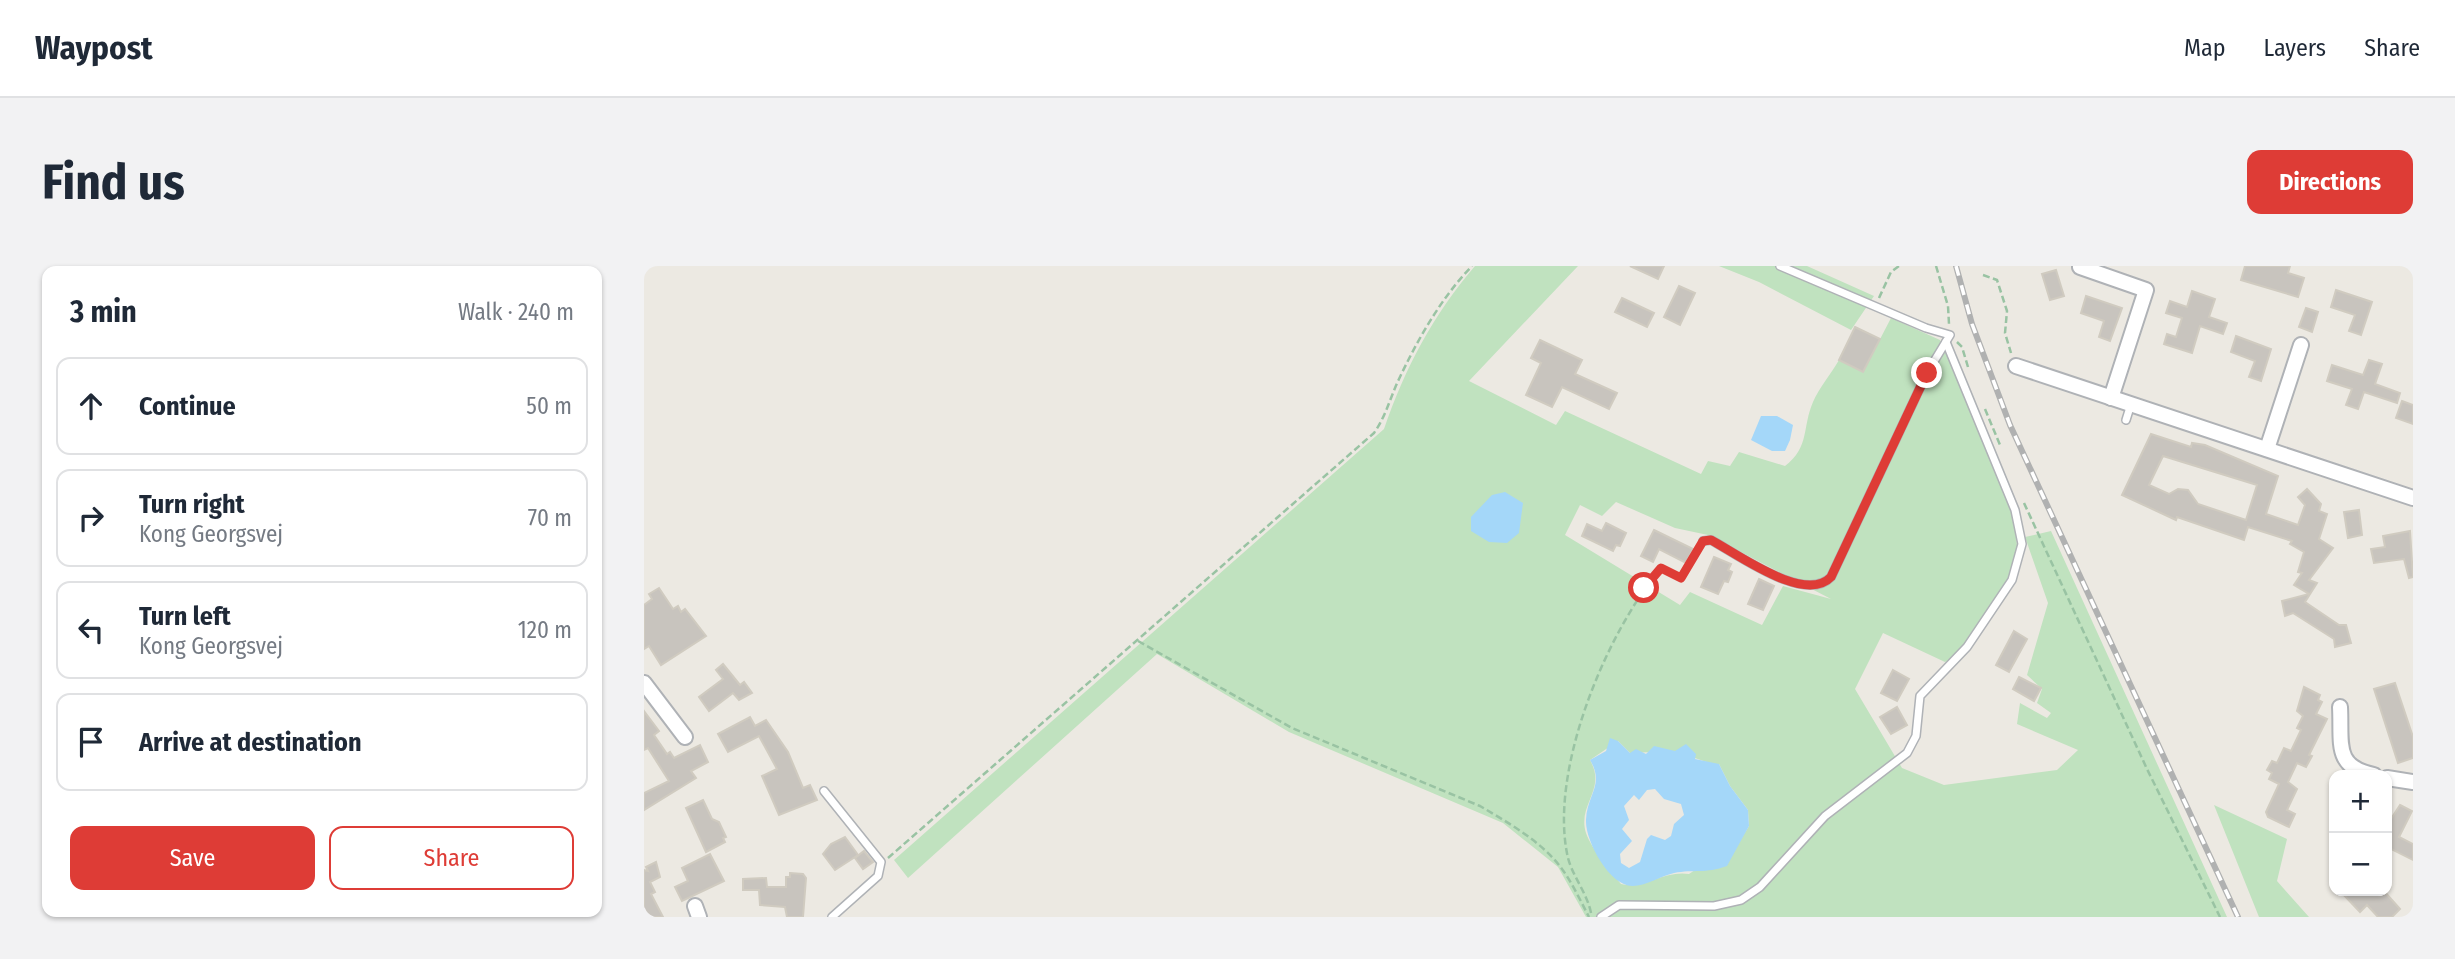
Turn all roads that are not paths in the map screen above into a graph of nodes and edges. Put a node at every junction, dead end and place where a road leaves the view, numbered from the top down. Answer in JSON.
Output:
{"nodes":[{"id":1,"x":1780,"y":266,"type":"edge"},
{"id":2,"x":2080,"y":267,"type":"edge"},
{"id":3,"x":1948,"y":339,"type":"junction"},
{"id":4,"x":2301,"y":345,"type":"dead end"},
{"id":5,"x":2016,"y":366,"type":"road end"},
{"id":6,"x":2111,"y":398,"type":"junction"},
{"id":7,"x":2131,"y":404,"type":"junction"},
{"id":8,"x":2126,"y":420,"type":"dead end"},
{"id":9,"x":2267,"y":449,"type":"junction"},
{"id":10,"x":2413,"y":498,"type":"edge"},
{"id":11,"x":1703,"y":541,"type":"road end"},
{"id":12,"x":644,"y":683,"type":"edge"},
{"id":13,"x":2340,"y":707,"type":"dead end"},
{"id":14,"x":685,"y":737,"type":"dead end"},
{"id":15,"x":2360,"y":770,"type":"edge"},
{"id":16,"x":2392,"y":779,"type":"edge"},
{"id":17,"x":2413,"y":782,"type":"edge"},
{"id":18,"x":824,"y":791,"type":"dead end"},
{"id":19,"x":832,"y":917,"type":"edge"},
{"id":20,"x":1601,"y":917,"type":"edge"}],
"edges":[{"from":1,"to":3,"type":"lane"},
{"from":2,"to":6,"type":"street"},
{"from":3,"to":11,"type":"lane"},
{"from":3,"to":20,"type":"lane"},
{"from":4,"to":9,"type":"street"},
{"from":5,"to":6,"type":"street"},
{"from":6,"to":7,"type":"street"},
{"from":7,"to":8,"type":"lane"},
{"from":7,"to":9,"type":"street"},
{"from":9,"to":10,"type":"street"},
{"from":12,"to":14,"type":"street"},
{"from":13,"to":15,"type":"street"},
{"from":16,"to":17,"type":"street"},
{"from":18,"to":19,"type":"lane"}]}
